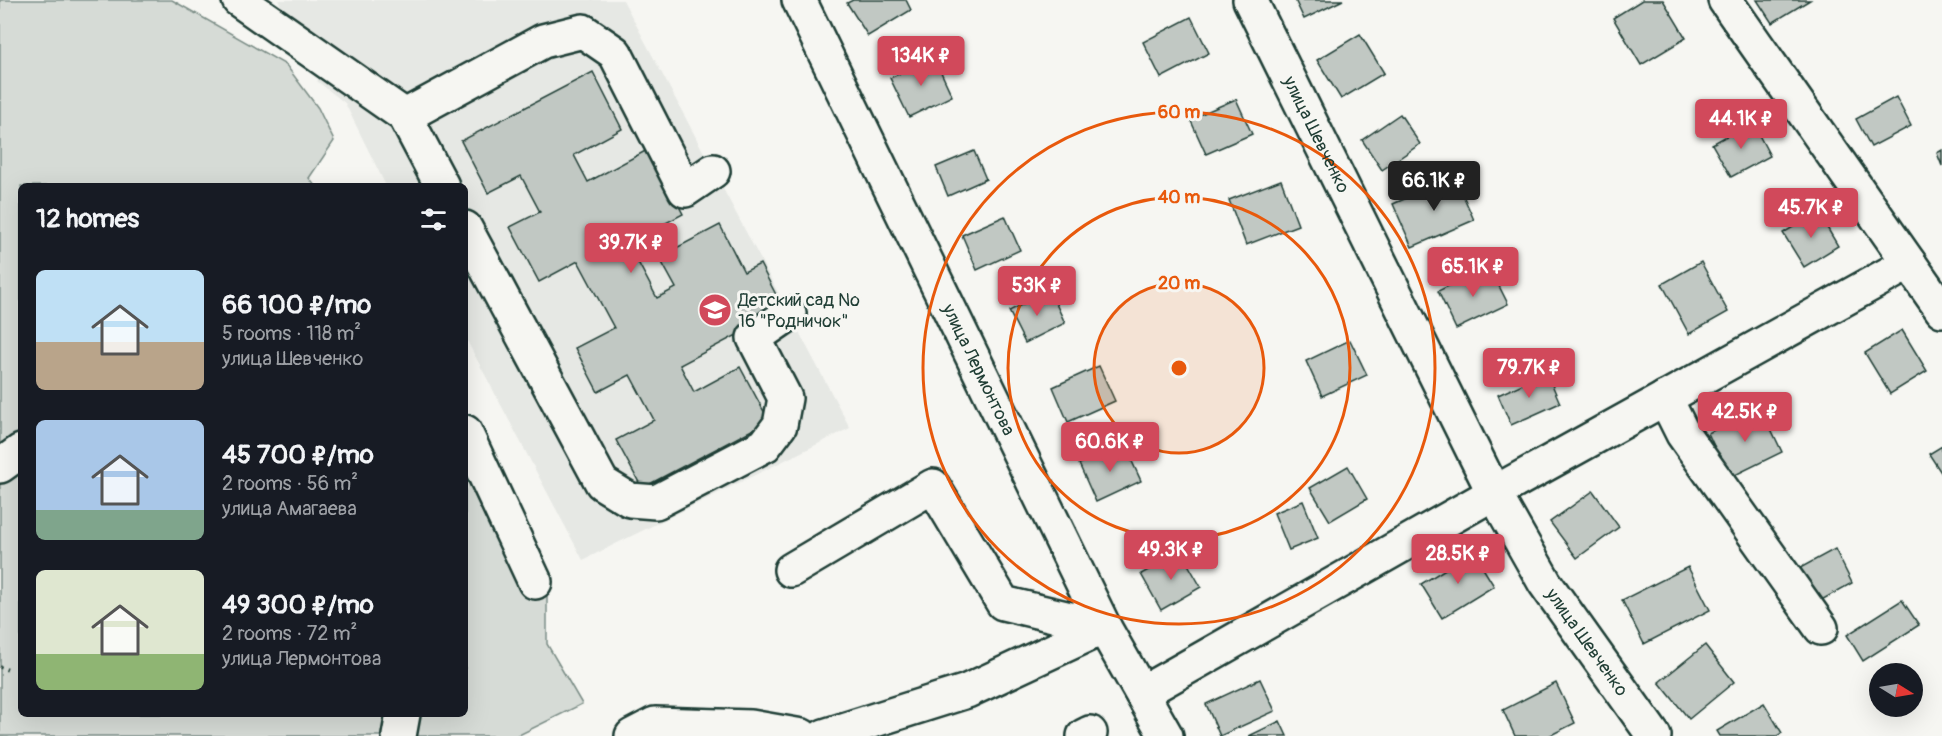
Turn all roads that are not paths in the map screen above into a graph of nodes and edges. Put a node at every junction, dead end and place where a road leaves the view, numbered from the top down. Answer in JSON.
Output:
{"nodes":[{"id":1,"x":239,"y":0,"type":"edge"},
{"id":2,"x":799,"y":0,"type":"edge"},
{"id":3,"x":1250,"y":0,"type":"edge"},
{"id":4,"x":1725,"y":0,"type":"edge"},
{"id":5,"x":405,"y":116,"type":"junction"},
{"id":6,"x":713,"y":171,"type":"dead end"},
{"id":7,"x":440,"y":183,"type":"edge"},
{"id":8,"x":468,"y":234,"type":"edge"},
{"id":9,"x":1909,"y":263,"type":"junction"},
{"id":10,"x":1942,"y":310,"type":"edge"},
{"id":11,"x":789,"y":314,"type":"dead end"},
{"id":12,"x":1665,"y":399,"type":"junction"},
{"id":13,"x":468,"y":438,"type":"edge"},
{"id":14,"x":18,"y":453,"type":"edge"},
{"id":15,"x":0,"y":466,"type":"edge"},
{"id":16,"x":1494,"y":493,"type":"junction"},
{"id":17,"x":791,"y":570,"type":"dead end"},
{"id":18,"x":535,"y":582,"type":"dead end"},
{"id":19,"x":1104,"y":627,"type":"junction"},
{"id":20,"x":1821,"y":628,"type":"dead end"},
{"id":21,"x":1142,"y":693,"type":"junction"},
{"id":22,"x":402,"y":717,"type":"edge"},
{"id":23,"x":399,"y":736,"type":"edge"},
{"id":24,"x":632,"y":736,"type":"edge"},
{"id":25,"x":802,"y":736,"type":"edge"},
{"id":26,"x":824,"y":736,"type":"edge"},
{"id":27,"x":1166,"y":736,"type":"edge"},
{"id":28,"x":1654,"y":736,"type":"edge"}],
"edges":[{"from":1,"to":5,"type":"street"},
{"from":2,"to":19,"type":"street","name":"улица Лермонтова"},
{"from":3,"to":16,"type":"street","name":"улица Шевченко"},
{"from":4,"to":9,"type":"street"},
{"from":5,"to":6,"type":"street"},
{"from":5,"to":7,"type":"street"},
{"from":8,"to":11,"type":"street"},
{"from":9,"to":10,"type":"street"},
{"from":9,"to":12,"type":"street"},
{"from":12,"to":16,"type":"street"},
{"from":12,"to":20,"type":"street"},
{"from":13,"to":18,"type":"street"},
{"from":14,"to":15,"type":"street"},
{"from":16,"to":21,"type":"street"},
{"from":16,"to":28,"type":"street","name":"улица Шевченко"},
{"from":17,"to":19,"type":"street"},
{"from":19,"to":21,"type":"street","name":"улица Лермонтова"},
{"from":19,"to":26,"type":"street"},
{"from":21,"to":27,"type":"street","name":"улица Лермонтова"},
{"from":22,"to":23,"type":"street"},
{"from":24,"to":25,"type":"street"}]}
